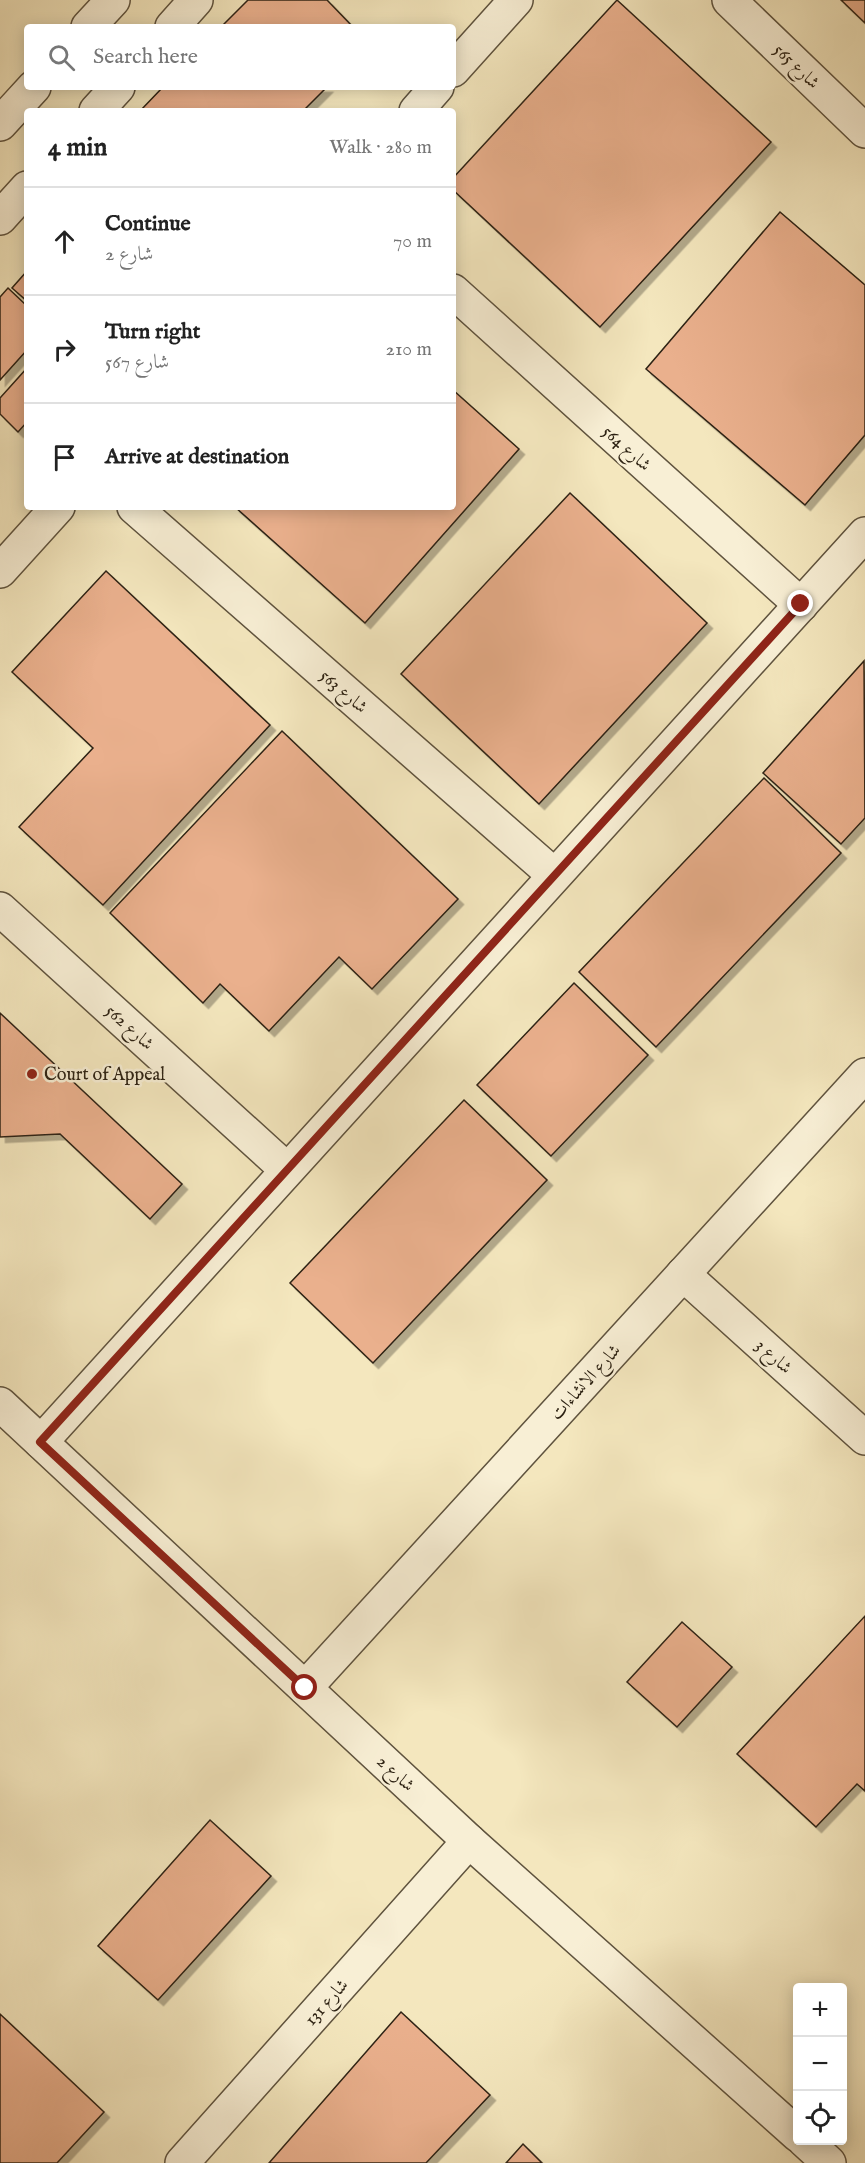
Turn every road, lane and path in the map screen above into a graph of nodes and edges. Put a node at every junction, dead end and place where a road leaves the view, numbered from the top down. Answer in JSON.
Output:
{"nodes":[{"id":1,"x":113,"y":0,"type":"edge"},
{"id":2,"x":196,"y":0,"type":"edge"},
{"id":3,"x":516,"y":0,"type":"edge"},
{"id":4,"x":729,"y":0,"type":"edge"},
{"id":5,"x":91,"y":24,"type":"edge"},
{"id":6,"x":175,"y":24,"type":"edge"},
{"id":7,"x":456,"y":67,"type":"edge"},
{"id":8,"x":31,"y":90,"type":"edge"},
{"id":9,"x":115,"y":90,"type":"edge"},
{"id":10,"x":434,"y":90,"type":"edge"},
{"id":11,"x":99,"y":108,"type":"edge"},
{"id":12,"x":419,"y":108,"type":"edge"},
{"id":13,"x":0,"y":124,"type":"edge"},
{"id":14,"x":865,"y":131,"type":"edge"},
{"id":15,"x":24,"y":191,"type":"edge"},
{"id":16,"x":0,"y":218,"type":"edge"},
{"id":17,"x":456,"y":294,"type":"edge"},
{"id":18,"x":55,"y":510,"type":"edge"},
{"id":19,"x":137,"y":510,"type":"edge"},
{"id":20,"x":865,"y":534,"type":"edge"},
{"id":21,"x":0,"y":571,"type":"edge"},
{"id":22,"x":801,"y":604,"type":"junction"},
{"id":23,"x":554,"y":875,"type":"junction"},
{"id":24,"x":0,"y":909,"type":"edge"},
{"id":25,"x":865,"y":1075,"type":"edge"},
{"id":26,"x":286,"y":1169,"type":"junction"},
{"id":27,"x":683,"y":1274,"type":"junction"},
{"id":28,"x":0,"y":1404,"type":"edge"},
{"id":29,"x":865,"y":1438,"type":"edge"},
{"id":30,"x":40,"y":1442,"type":"junction"},
{"id":31,"x":305,"y":1688,"type":"junction"},
{"id":32,"x":469,"y":1841,"type":"junction"},
{"id":33,"x":793,"y":2131,"type":"edge"},
{"id":34,"x":809,"y":2145,"type":"edge"},
{"id":35,"x":182,"y":2163,"type":"edge"},
{"id":36,"x":829,"y":2163,"type":"edge"}],
"edges":[{"from":1,"to":5,"type":"street"},
{"from":2,"to":6,"type":"street"},
{"from":3,"to":7,"type":"street"},
{"from":4,"to":14,"type":"street","name":"شارع 565"},
{"from":8,"to":13,"type":"street"},
{"from":9,"to":11,"type":"street"},
{"from":10,"to":12,"type":"street"},
{"from":15,"to":16,"type":"street"},
{"from":17,"to":22,"type":"street","name":"شارع 564"},
{"from":18,"to":21,"type":"street"},
{"from":19,"to":23,"type":"street","name":"شارع 563"},
{"from":20,"to":22,"type":"street"},
{"from":22,"to":23,"type":"street"},
{"from":23,"to":26,"type":"street"},
{"from":24,"to":26,"type":"street","name":"شارع 562"},
{"from":25,"to":27,"type":"street","name":"شارع الانشاءات"},
{"from":26,"to":30,"type":"street"},
{"from":27,"to":29,"type":"street","name":"شارع 3"},
{"from":27,"to":31,"type":"street","name":"شارع الانشاءات"},
{"from":28,"to":30,"type":"street","name":"شارع 2"},
{"from":30,"to":31,"type":"street","name":"شارع 2"},
{"from":31,"to":32,"type":"street","name":"شارع 2"},
{"from":32,"to":33,"type":"street","name":"شارع 2"},
{"from":32,"to":35,"type":"street","name":"شارع 131"},
{"from":34,"to":36,"type":"street"}]}
